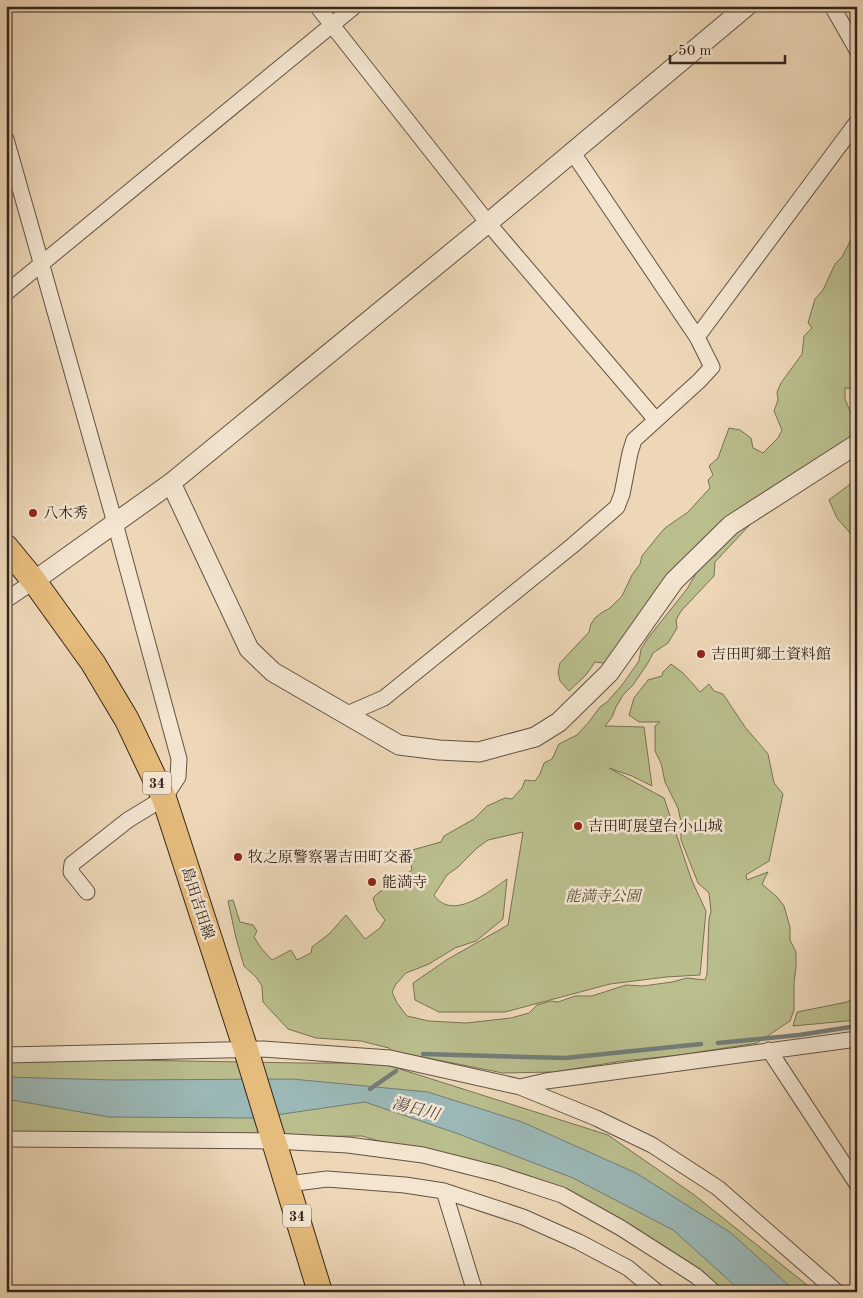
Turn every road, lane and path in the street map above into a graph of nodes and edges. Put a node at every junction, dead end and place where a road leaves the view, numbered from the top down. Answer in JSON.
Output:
{"nodes":[{"id":1,"x":317,"y":6,"type":"edge"},
{"id":2,"x":355,"y":6,"type":"edge"},
{"id":3,"x":747,"y":6,"type":"edge"},
{"id":4,"x":832,"y":6,"type":"edge"},
{"id":5,"x":332,"y":25,"type":"junction"},
{"id":6,"x":857,"y":50,"type":"edge"},
{"id":7,"x":857,"y":122,"type":"edge"},
{"id":8,"x":6,"y":138,"type":"edge"},
{"id":9,"x":573,"y":153,"type":"junction"},
{"id":10,"x":488,"y":223,"type":"junction"},
{"id":11,"x":41,"y":264,"type":"junction"},
{"id":12,"x":6,"y":292,"type":"edge"},
{"id":13,"x":697,"y":337,"type":"junction"},
{"id":14,"x":656,"y":420,"type":"junction"},
{"id":15,"x":857,"y":444,"type":"edge"},
{"id":16,"x":171,"y":483,"type":"junction"},
{"id":17,"x":115,"y":523,"type":"junction"},
{"id":18,"x":6,"y":547,"type":"edge"},
{"id":19,"x":34,"y":581,"type":"junction"},
{"id":20,"x":6,"y":600,"type":"edge"},
{"id":21,"x":345,"y":714,"type":"junction"},
{"id":22,"x":164,"y":798,"type":"junction"},
{"id":23,"x":87,"y":892,"type":"dead end"},
{"id":24,"x":857,"y":1039,"type":"edge"},
{"id":25,"x":246,"y":1050,"type":"junction"},
{"id":26,"x":769,"y":1050,"type":"junction"},
{"id":27,"x":6,"y":1055,"type":"edge"},
{"id":28,"x":520,"y":1087,"type":"junction"},
{"id":29,"x":6,"y":1139,"type":"edge"},
{"id":30,"x":274,"y":1142,"type":"junction"},
{"id":31,"x":288,"y":1184,"type":"junction"},
{"id":32,"x":857,"y":1184,"type":"edge"},
{"id":33,"x":444,"y":1191,"type":"junction"},
{"id":34,"x":320,"y":1292,"type":"edge"},
{"id":35,"x":474,"y":1292,"type":"edge"},
{"id":36,"x":657,"y":1292,"type":"edge"},
{"id":37,"x":714,"y":1292,"type":"edge"},
{"id":38,"x":837,"y":1292,"type":"edge"}],
"edges":[{"from":1,"to":5,"type":"street"},
{"from":2,"to":5,"type":"street"},
{"from":3,"to":9,"type":"street"},
{"from":4,"to":6,"type":"street"},
{"from":5,"to":10,"type":"street"},
{"from":5,"to":11,"type":"street"},
{"from":7,"to":13,"type":"street"},
{"from":8,"to":11,"type":"street"},
{"from":9,"to":10,"type":"street"},
{"from":9,"to":13,"type":"street"},
{"from":10,"to":14,"type":"street"},
{"from":10,"to":16,"type":"street"},
{"from":11,"to":12,"type":"street"},
{"from":11,"to":17,"type":"street"},
{"from":13,"to":14,"type":"street"},
{"from":14,"to":21,"type":"street"},
{"from":15,"to":21,"type":"street"},
{"from":16,"to":17,"type":"street"},
{"from":16,"to":21,"type":"street"},
{"from":17,"to":19,"type":"street"},
{"from":17,"to":22,"type":"street"},
{"from":18,"to":19,"type":"main road","name":"島田吉田線","number":"34"},
{"from":19,"to":20,"type":"street"},
{"from":19,"to":22,"type":"main road","name":"島田吉田線","number":"34"},
{"from":22,"to":23,"type":"street"},
{"from":22,"to":25,"type":"main road","name":"島田吉田線","number":"34"},
{"from":24,"to":26,"type":"street"},
{"from":25,"to":27,"type":"street"},
{"from":25,"to":28,"type":"street"},
{"from":25,"to":30,"type":"main road","name":"島田吉田線","number":"34"},
{"from":26,"to":28,"type":"street"},
{"from":26,"to":32,"type":"street"},
{"from":28,"to":38,"type":"street"},
{"from":29,"to":30,"type":"street"},
{"from":30,"to":31,"type":"main road","name":"島田吉田線","number":"34"},
{"from":30,"to":37,"type":"street"},
{"from":31,"to":33,"type":"street"},
{"from":31,"to":34,"type":"main road","name":"島田吉田線","number":"34"},
{"from":33,"to":35,"type":"street"},
{"from":33,"to":36,"type":"street"}]}
